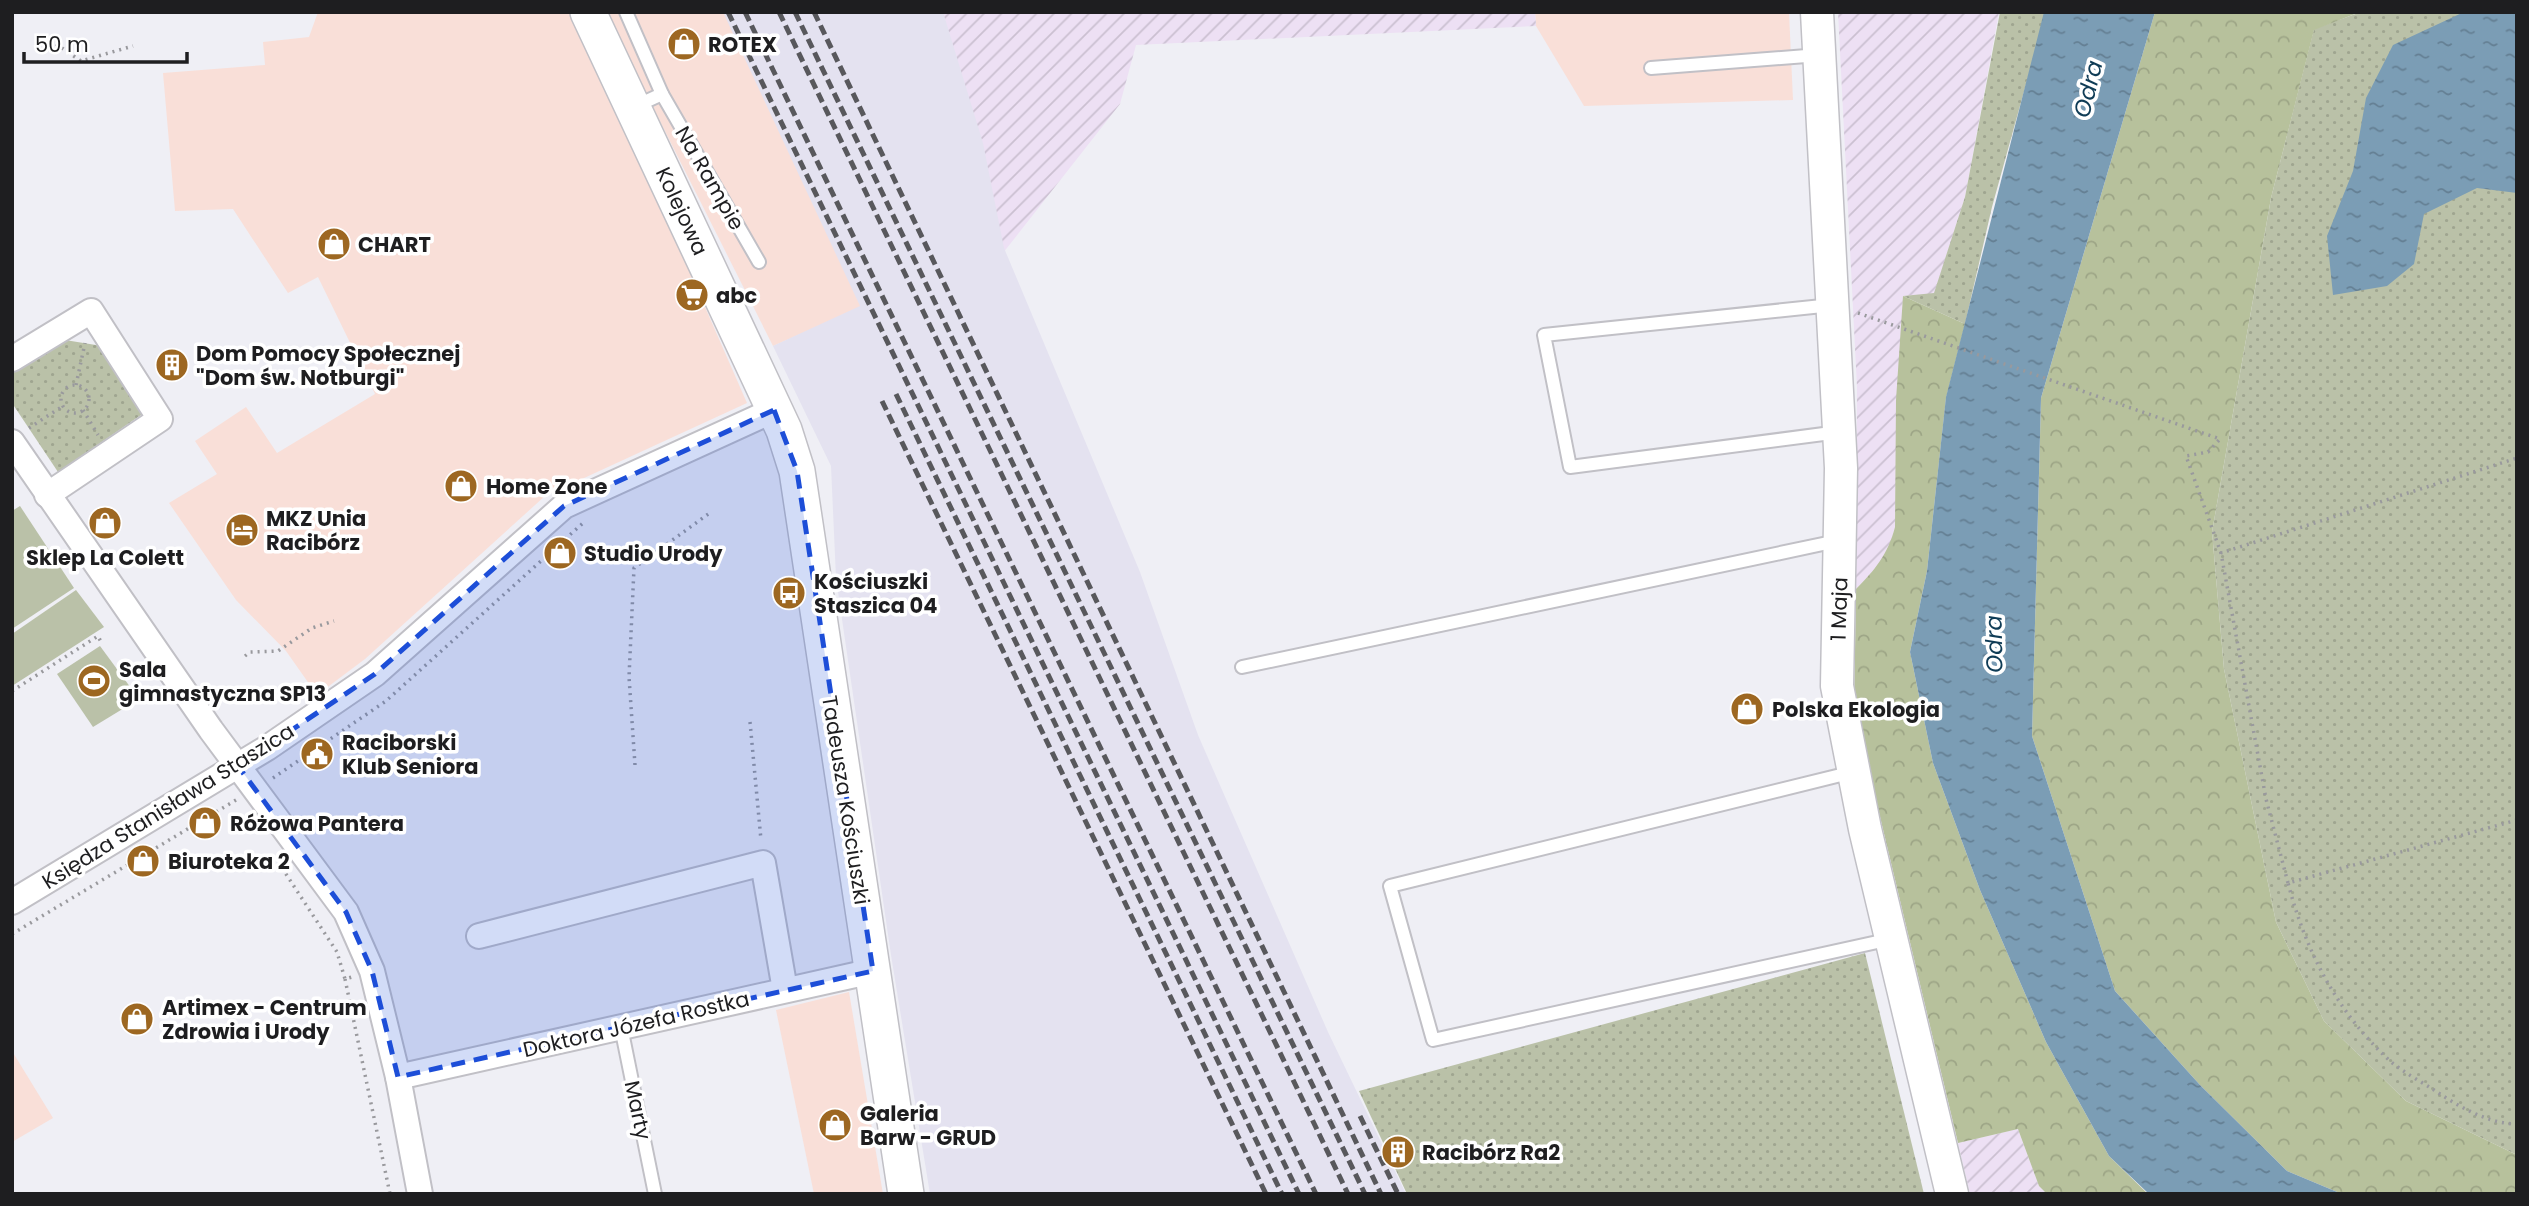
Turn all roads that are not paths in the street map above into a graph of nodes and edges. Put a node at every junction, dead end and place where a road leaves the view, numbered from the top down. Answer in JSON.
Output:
{"nodes":[{"id":1,"x":588,"y":12,"type":"edge"},
{"id":2,"x":626,"y":12,"type":"edge"},
{"id":3,"x":1817,"y":12,"type":"edge"},
{"id":4,"x":1819,"y":55,"type":"junction"},
{"id":5,"x":1651,"y":68,"type":"dead end"},
{"id":6,"x":647,"y":101,"type":"junction"},
{"id":7,"x":759,"y":262,"type":"dead end"},
{"id":8,"x":1832,"y":304,"type":"junction"},
{"id":9,"x":12,"y":359,"type":"edge"},
{"id":10,"x":774,"y":410,"type":"junction"},
{"id":11,"x":1839,"y":432,"type":"junction"},
{"id":12,"x":17,"y":437,"type":"edge"},
{"id":13,"x":47,"y":495,"type":"junction"},
{"id":14,"x":1841,"y":540,"type":"junction"},
{"id":15,"x":1242,"y":667,"type":"dead end"},
{"id":16,"x":238,"y":766,"type":"junction"},
{"id":17,"x":1853,"y":772,"type":"junction"},
{"id":18,"x":12,"y":902,"type":"edge"},
{"id":19,"x":479,"y":936,"type":"dead end"},
{"id":20,"x":1891,"y":939,"type":"junction"},
{"id":21,"x":873,"y":971,"type":"junction"},
{"id":22,"x":785,"y":990,"type":"junction"},
{"id":23,"x":621,"y":1027,"type":"junction"},
{"id":24,"x":398,"y":1077,"type":"junction"},
{"id":25,"x":420,"y":1194,"type":"edge"},
{"id":26,"x":655,"y":1194,"type":"edge"},
{"id":27,"x":906,"y":1194,"type":"edge"},
{"id":28,"x":1952,"y":1194,"type":"edge"}],
"edges":[{"from":1,"to":6,"type":"main road","name":"Kolejowa"},
{"from":2,"to":6,"type":"lane","name":"Na Rampie"},
{"from":3,"to":4,"type":"street","name":"1 Maja"},
{"from":4,"to":5,"type":"lane"},
{"from":4,"to":8,"type":"street","name":"1 Maja"},
{"from":6,"to":7,"type":"lane","name":"Na Rampie"},
{"from":6,"to":10,"type":"main road","name":"Kolejowa"},
{"from":8,"to":11,"type":"street","name":"1 Maja"},
{"from":8,"to":11,"type":"lane"},
{"from":9,"to":13,"type":"street"},
{"from":10,"to":16,"type":"street","name":"Księdza Stanisława Staszica"},
{"from":10,"to":21,"type":"main road","name":"Tadeusza Kościuszki"},
{"from":11,"to":14,"type":"street","name":"1 Maja"},
{"from":12,"to":13,"type":"street"},
{"from":13,"to":16,"type":"street"},
{"from":14,"to":15,"type":"lane"},
{"from":14,"to":17,"type":"street","name":"1 Maja"},
{"from":16,"to":18,"type":"street","name":"Księdza Stanisława Staszica"},
{"from":16,"to":24,"type":"street"},
{"from":17,"to":20,"type":"street","name":"1 Maja"},
{"from":17,"to":20,"type":"lane"},
{"from":19,"to":22,"type":"street"},
{"from":20,"to":28,"type":"street","name":"1 Maja"},
{"from":21,"to":22,"type":"street","name":"Doktora Józefa Rostka"},
{"from":21,"to":27,"type":"main road","name":"Tadeusza Kościuszki"},
{"from":22,"to":23,"type":"street","name":"Doktora Józefa Rostka"},
{"from":23,"to":24,"type":"street","name":"Doktora Józefa Rostka"},
{"from":23,"to":26,"type":"lane","name":"Marty"},
{"from":24,"to":25,"type":"street"}]}
